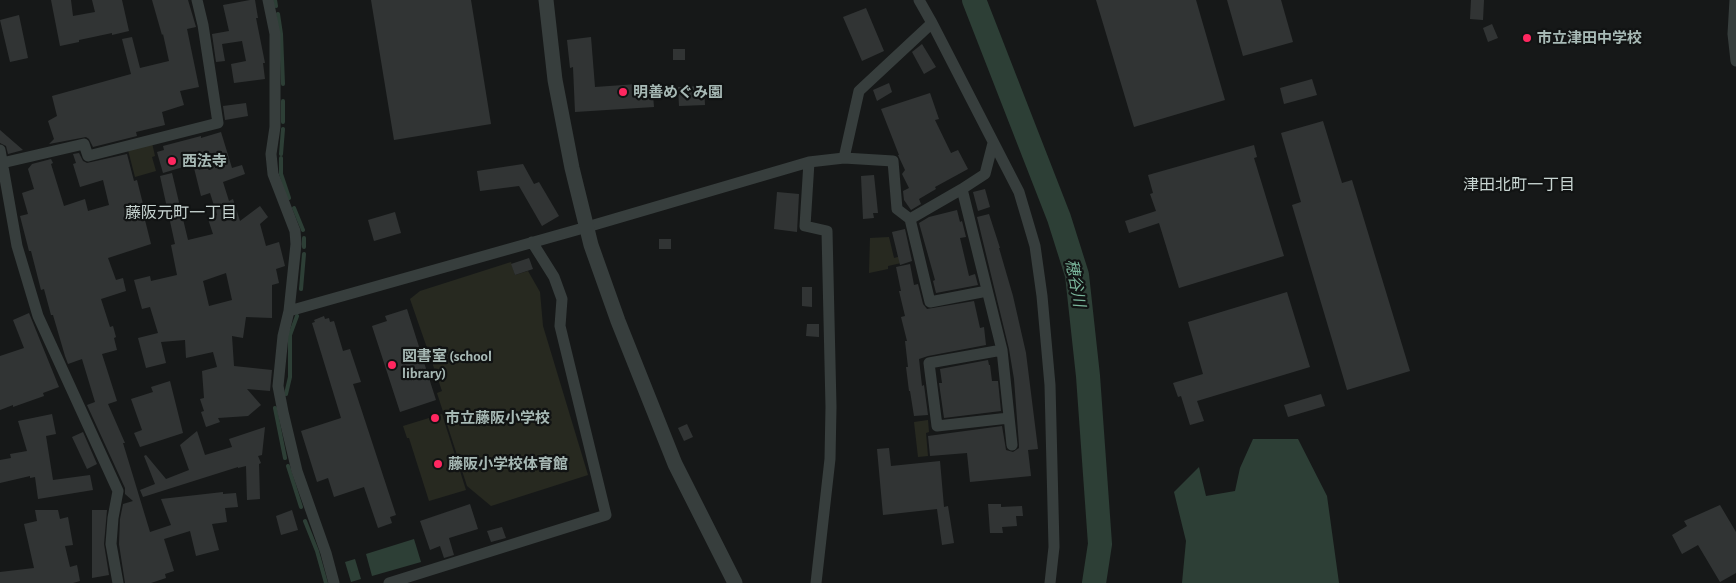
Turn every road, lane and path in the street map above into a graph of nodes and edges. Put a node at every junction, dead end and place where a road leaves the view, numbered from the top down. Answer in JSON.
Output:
{"nodes":[{"id":1,"x":197,"y":0,"type":"edge"},
{"id":2,"x":268,"y":0,"type":"edge"},
{"id":3,"x":546,"y":0,"type":"edge"},
{"id":4,"x":919,"y":0,"type":"edge"},
{"id":5,"x":1735,"y":0,"type":"edge"},
{"id":6,"x":932,"y":23,"type":"junction"},
{"id":7,"x":1736,"y":61,"type":"edge"},
{"id":8,"x":994,"y":142,"type":"junction"},
{"id":9,"x":1,"y":155,"type":"edge"},
{"id":10,"x":844,"y":158,"type":"junction"},
{"id":11,"x":809,"y":162,"type":"junction"},
{"id":12,"x":962,"y":189,"type":"junction"},
{"id":13,"x":910,"y":219,"type":"junction"},
{"id":14,"x":587,"y":227,"type":"junction"},
{"id":15,"x":532,"y":242,"type":"junction"},
{"id":16,"x":987,"y":291,"type":"junction"},
{"id":17,"x":289,"y":311,"type":"junction"},
{"id":18,"x":1002,"y":350,"type":"junction"},
{"id":19,"x":1009,"y":418,"type":"junction"},
{"id":20,"x":1012,"y":445,"type":"dead end"},
{"id":21,"x":118,"y":583,"type":"edge"},
{"id":22,"x":334,"y":583,"type":"edge"},
{"id":23,"x":389,"y":583,"type":"edge"},
{"id":24,"x":735,"y":583,"type":"edge"},
{"id":25,"x":816,"y":583,"type":"edge"},
{"id":26,"x":1050,"y":583,"type":"edge"}],
"edges":[{"from":1,"to":9,"type":"street"},
{"from":2,"to":17,"type":"street"},
{"from":3,"to":14,"type":"street"},
{"from":4,"to":6,"type":"street"},
{"from":5,"to":7,"type":"street"},
{"from":6,"to":8,"type":"street"},
{"from":6,"to":10,"type":"street"},
{"from":8,"to":12,"type":"street"},
{"from":8,"to":26,"type":"street"},
{"from":9,"to":21,"type":"street"},
{"from":10,"to":11,"type":"street"},
{"from":10,"to":13,"type":"street"},
{"from":11,"to":14,"type":"street"},
{"from":11,"to":25,"type":"street"},
{"from":12,"to":13,"type":"street"},
{"from":12,"to":16,"type":"street"},
{"from":13,"to":16,"type":"street"},
{"from":14,"to":15,"type":"street"},
{"from":14,"to":24,"type":"street"},
{"from":15,"to":17,"type":"street"},
{"from":15,"to":23,"type":"street"},
{"from":16,"to":18,"type":"street"},
{"from":17,"to":22,"type":"street"},
{"from":18,"to":19,"type":"street"},
{"from":18,"to":19,"type":"street"},
{"from":19,"to":20,"type":"street"}]}
